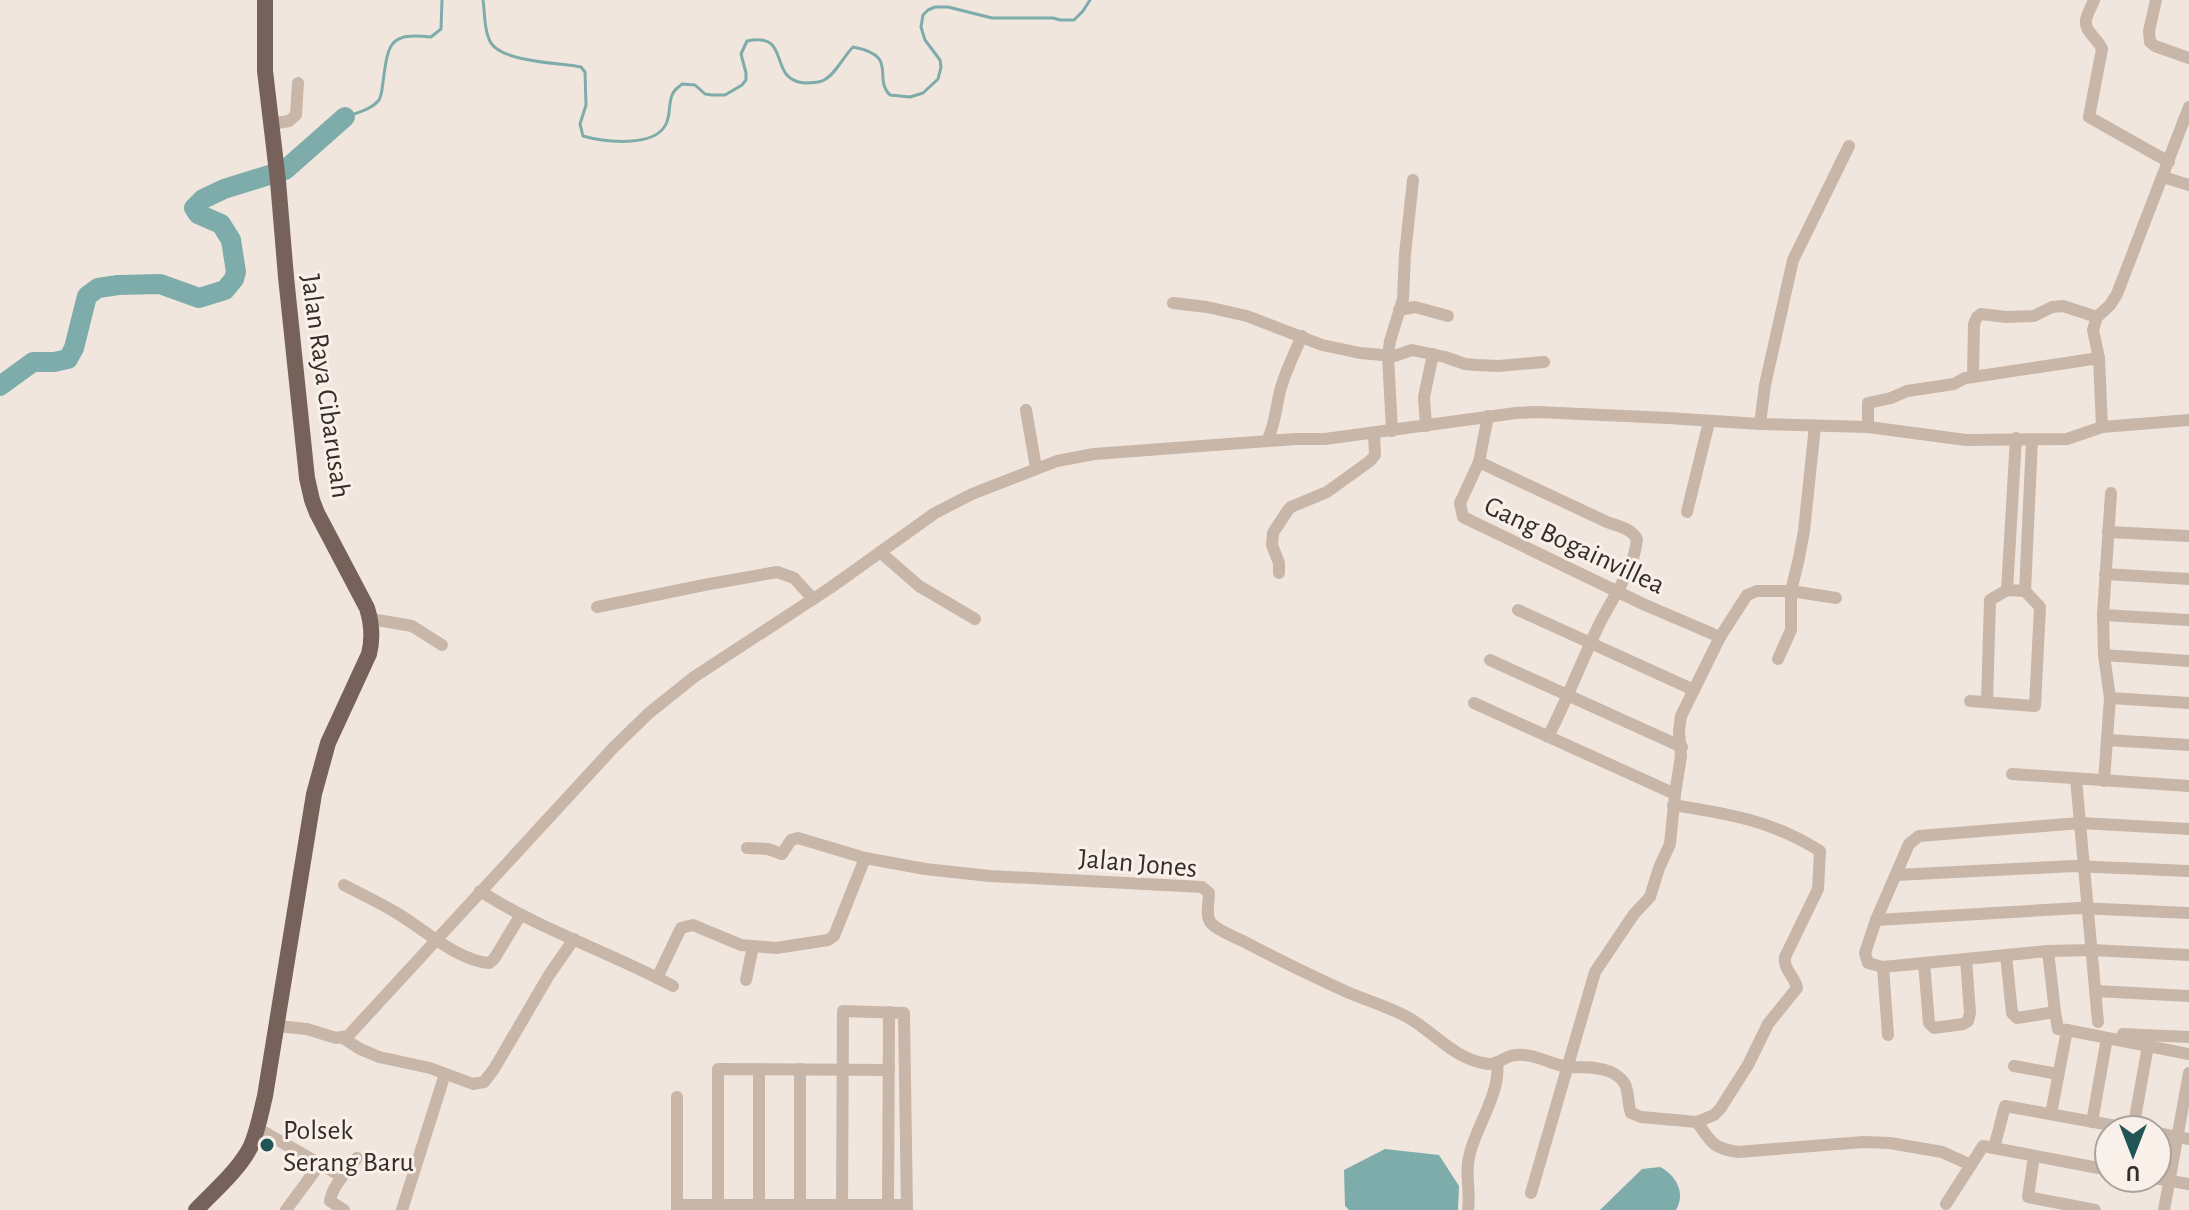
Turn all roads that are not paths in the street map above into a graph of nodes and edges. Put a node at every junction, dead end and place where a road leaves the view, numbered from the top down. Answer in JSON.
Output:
{"nodes":[{"id":1,"x":265,"y":0,"type":"edge"},
{"id":2,"x":2094,"y":0,"type":"edge"},
{"id":3,"x":2156,"y":0,"type":"edge"},
{"id":4,"x":2189,"y":58,"type":"edge"},
{"id":5,"x":298,"y":83,"type":"dead end"},
{"id":6,"x":2189,"y":107,"type":"edge"},
{"id":7,"x":271,"y":124,"type":"junction"},
{"id":8,"x":1849,"y":146,"type":"dead end"},
{"id":9,"x":2169,"y":162,"type":"junction"},
{"id":10,"x":2163,"y":177,"type":"junction"},
{"id":11,"x":1413,"y":180,"type":"dead end"},
{"id":12,"x":2189,"y":185,"type":"edge"},
{"id":13,"x":1173,"y":303,"type":"dead end"},
{"id":14,"x":1399,"y":310,"type":"junction"},
{"id":15,"x":1448,"y":316,"type":"dead end"},
{"id":16,"x":2097,"y":317,"type":"junction"},
{"id":17,"x":1302,"y":336,"type":"junction"},
{"id":18,"x":1433,"y":354,"type":"junction"},
{"id":19,"x":1388,"y":356,"type":"junction"},
{"id":20,"x":2099,"y":358,"type":"junction"},
{"id":21,"x":1544,"y":362,"type":"dead end"},
{"id":22,"x":1973,"y":377,"type":"junction"},
{"id":23,"x":1026,"y":410,"type":"dead end"},
{"id":24,"x":1488,"y":416,"type":"junction"},
{"id":25,"x":2189,"y":420,"type":"edge"},
{"id":26,"x":1709,"y":422,"type":"junction"},
{"id":27,"x":1760,"y":424,"type":"junction"},
{"id":28,"x":1426,"y":426,"type":"junction"},
{"id":29,"x":1815,"y":426,"type":"junction"},
{"id":30,"x":1868,"y":427,"type":"junction"},
{"id":31,"x":2102,"y":427,"type":"junction"},
{"id":32,"x":1392,"y":431,"type":"junction"},
{"id":33,"x":1374,"y":433,"type":"junction"},
{"id":34,"x":2016,"y":438,"type":"junction"},
{"id":35,"x":2032,"y":440,"type":"junction"},
{"id":36,"x":1267,"y":441,"type":"junction"},
{"id":37,"x":1479,"y":462,"type":"junction"},
{"id":38,"x":1036,"y":468,"type":"junction"},
{"id":39,"x":2111,"y":493,"type":"dead end"},
{"id":40,"x":1687,"y":512,"type":"dead end"},
{"id":41,"x":2108,"y":532,"type":"junction"},
{"id":42,"x":2189,"y":536,"type":"edge"},
{"id":43,"x":880,"y":552,"type":"junction"},
{"id":44,"x":1279,"y":573,"type":"dead end"},
{"id":45,"x":2105,"y":574,"type":"junction"},
{"id":46,"x":2189,"y":579,"type":"edge"},
{"id":47,"x":2007,"y":590,"type":"junction"},
{"id":48,"x":1618,"y":591,"type":"junction"},
{"id":49,"x":1791,"y":591,"type":"junction"},
{"id":50,"x":2025,"y":591,"type":"junction"},
{"id":51,"x":1836,"y":598,"type":"dead end"},
{"id":52,"x":813,"y":599,"type":"junction"},
{"id":53,"x":597,"y":607,"type":"dead end"},
{"id":54,"x":1518,"y":610,"type":"dead end"},
{"id":55,"x":2103,"y":615,"type":"junction"},
{"id":56,"x":371,"y":619,"type":"junction"},
{"id":57,"x":975,"y":619,"type":"dead end"},
{"id":58,"x":2189,"y":620,"type":"edge"},
{"id":59,"x":1720,"y":637,"type":"junction"},
{"id":60,"x":1591,"y":644,"type":"junction"},
{"id":61,"x":442,"y":645,"type":"dead end"},
{"id":62,"x":2104,"y":655,"type":"junction"},
{"id":63,"x":1778,"y":659,"type":"dead end"},
{"id":64,"x":1490,"y":660,"type":"dead end"},
{"id":65,"x":2189,"y":661,"type":"edge"},
{"id":66,"x":1694,"y":690,"type":"junction"},
{"id":67,"x":1567,"y":696,"type":"junction"},
{"id":68,"x":2110,"y":698,"type":"junction"},
{"id":69,"x":1970,"y":701,"type":"dead end"},
{"id":70,"x":1987,"y":702,"type":"junction"},
{"id":71,"x":1474,"y":703,"type":"dead end"},
{"id":72,"x":2189,"y":703,"type":"edge"},
{"id":73,"x":1548,"y":737,"type":"junction"},
{"id":74,"x":2107,"y":740,"type":"junction"},
{"id":75,"x":2189,"y":745,"type":"edge"},
{"id":76,"x":1682,"y":747,"type":"junction"},
{"id":77,"x":2012,"y":774,"type":"dead end"},
{"id":78,"x":2076,"y":779,"type":"junction"},
{"id":79,"x":2104,"y":781,"type":"junction"},
{"id":80,"x":2189,"y":786,"type":"edge"},
{"id":81,"x":1674,"y":800,"type":"junction"},
{"id":82,"x":2080,"y":823,"type":"junction"},
{"id":83,"x":2189,"y":829,"type":"edge"},
{"id":84,"x":747,"y":848,"type":"dead end"},
{"id":85,"x":865,"y":858,"type":"junction"},
{"id":86,"x":2084,"y":866,"type":"junction"},
{"id":87,"x":2189,"y":871,"type":"edge"},
{"id":88,"x":1896,"y":875,"type":"junction"},
{"id":89,"x":344,"y":885,"type":"dead end"},
{"id":90,"x":480,"y":891,"type":"junction"},
{"id":91,"x":2088,"y":908,"type":"junction"},
{"id":92,"x":2189,"y":913,"type":"edge"},
{"id":93,"x":520,"y":916,"type":"junction"},
{"id":94,"x":1876,"y":920,"type":"junction"},
{"id":95,"x":436,"y":939,"type":"junction"},
{"id":96,"x":574,"y":939,"type":"junction"},
{"id":97,"x":753,"y":946,"type":"junction"},
{"id":98,"x":2092,"y":950,"type":"junction"},
{"id":99,"x":2048,"y":951,"type":"junction"},
{"id":100,"x":2006,"y":955,"type":"junction"},
{"id":101,"x":2189,"y":955,"type":"edge"},
{"id":102,"x":1966,"y":959,"type":"junction"},
{"id":103,"x":1924,"y":963,"type":"junction"},
{"id":104,"x":1883,"y":967,"type":"junction"},
{"id":105,"x":657,"y":978,"type":"junction"},
{"id":106,"x":746,"y":980,"type":"dead end"},
{"id":107,"x":673,"y":986,"type":"dead end"},
{"id":108,"x":2095,"y":991,"type":"junction"},
{"id":109,"x":2189,"y":996,"type":"edge"},
{"id":110,"x":889,"y":1012,"type":"junction"},
{"id":111,"x":2055,"y":1012,"type":"junction"},
{"id":112,"x":2098,"y":1022,"type":"dead end"},
{"id":113,"x":277,"y":1026,"type":"junction"},
{"id":114,"x":2067,"y":1030,"type":"junction"},
{"id":115,"x":1888,"y":1035,"type":"dead end"},
{"id":116,"x":2189,"y":1037,"type":"edge"},
{"id":117,"x":343,"y":1038,"type":"junction"},
{"id":118,"x":2107,"y":1038,"type":"junction"},
{"id":119,"x":2122,"y":1041,"type":"junction"},
{"id":120,"x":2148,"y":1046,"type":"junction"},
{"id":121,"x":2189,"y":1054,"type":"edge"},
{"id":122,"x":1497,"y":1063,"type":"junction"},
{"id":123,"x":2014,"y":1066,"type":"dead end"},
{"id":124,"x":1567,"y":1067,"type":"junction"},
{"id":125,"x":759,"y":1069,"type":"junction"},
{"id":126,"x":800,"y":1069,"type":"junction"},
{"id":127,"x":843,"y":1070,"type":"junction"},
{"id":128,"x":889,"y":1070,"type":"junction"},
{"id":129,"x":2189,"y":1073,"type":"edge"},
{"id":130,"x":445,"y":1074,"type":"junction"},
{"id":131,"x":2058,"y":1074,"type":"junction"},
{"id":132,"x":677,"y":1097,"type":"dead end"},
{"id":133,"x":2051,"y":1114,"type":"junction"},
{"id":134,"x":2138,"y":1114,"type":"edge"},
{"id":135,"x":1697,"y":1122,"type":"junction"},
{"id":136,"x":2092,"y":1122,"type":"joint"},
{"id":137,"x":257,"y":1128,"type":"junction"},
{"id":138,"x":2183,"y":1138,"type":"edge"},
{"id":139,"x":1994,"y":1148,"type":"junction"},
{"id":140,"x":2034,"y":1156,"type":"junction"},
{"id":141,"x":357,"y":1158,"type":"dead end"},
{"id":142,"x":320,"y":1164,"type":"junction"},
{"id":143,"x":1971,"y":1165,"type":"junction"},
{"id":144,"x":2093,"y":1167,"type":"edge"},
{"id":145,"x":2173,"y":1169,"type":"edge"},
{"id":146,"x":341,"y":1176,"type":"junction"},
{"id":147,"x":1531,"y":1193,"type":"dead end"},
{"id":148,"x":1946,"y":1204,"type":"dead end"},
{"id":149,"x":677,"y":1208,"type":"edge"},
{"id":150,"x":718,"y":1208,"type":"edge"},
{"id":151,"x":759,"y":1208,"type":"edge"},
{"id":152,"x":800,"y":1208,"type":"edge"},
{"id":153,"x":842,"y":1208,"type":"edge"},
{"id":154,"x":888,"y":1208,"type":"edge"},
{"id":155,"x":907,"y":1208,"type":"edge"},
{"id":156,"x":196,"y":1210,"type":"edge"},
{"id":157,"x":286,"y":1210,"type":"edge"},
{"id":158,"x":344,"y":1210,"type":"edge"},
{"id":159,"x":402,"y":1210,"type":"edge"},
{"id":160,"x":1468,"y":1210,"type":"edge"},
{"id":161,"x":2095,"y":1210,"type":"edge"}],
"edges":[{"from":1,"to":7,"type":"main road","name":"Jalan Raya Cibarusah"},
{"from":2,"to":9,"type":"street"},
{"from":3,"to":4,"type":"street"},
{"from":5,"to":7,"type":"street"},
{"from":6,"to":9,"type":"street"},
{"from":7,"to":56,"type":"main road","name":"Jalan Raya Cibarusah"},
{"from":8,"to":27,"type":"street"},
{"from":9,"to":10,"type":"street"},
{"from":10,"to":12,"type":"street"},
{"from":10,"to":16,"type":"street"},
{"from":11,"to":14,"type":"street"},
{"from":13,"to":17,"type":"street"},
{"from":14,"to":15,"type":"street"},
{"from":14,"to":19,"type":"street"},
{"from":16,"to":20,"type":"street"},
{"from":16,"to":22,"type":"street"},
{"from":17,"to":19,"type":"street"},
{"from":17,"to":36,"type":"street"},
{"from":18,"to":19,"type":"street"},
{"from":18,"to":21,"type":"street"},
{"from":18,"to":28,"type":"street"},
{"from":19,"to":32,"type":"street"},
{"from":20,"to":22,"type":"street"},
{"from":20,"to":31,"type":"street"},
{"from":22,"to":30,"type":"street"},
{"from":23,"to":38,"type":"street"},
{"from":24,"to":26,"type":"street"},
{"from":24,"to":28,"type":"street"},
{"from":24,"to":37,"type":"street","name":"Gang Bogainvillea"},
{"from":25,"to":31,"type":"street"},
{"from":26,"to":27,"type":"street"},
{"from":26,"to":40,"type":"street"},
{"from":27,"to":29,"type":"street"},
{"from":28,"to":32,"type":"street"},
{"from":29,"to":30,"type":"street"},
{"from":29,"to":49,"type":"street"},
{"from":30,"to":34,"type":"street"},
{"from":31,"to":35,"type":"street"},
{"from":32,"to":33,"type":"street"},
{"from":33,"to":36,"type":"street"},
{"from":33,"to":44,"type":"street"},
{"from":34,"to":35,"type":"street"},
{"from":34,"to":47,"type":"street"},
{"from":35,"to":50,"type":"street"},
{"from":36,"to":38,"type":"street"},
{"from":37,"to":48,"type":"street","name":"Gang Bogainvillea"},
{"from":37,"to":48,"type":"street"},
{"from":38,"to":43,"type":"street"},
{"from":39,"to":41,"type":"street"},
{"from":41,"to":42,"type":"street"},
{"from":41,"to":45,"type":"street"},
{"from":43,"to":52,"type":"street"},
{"from":43,"to":57,"type":"street"},
{"from":45,"to":46,"type":"street"},
{"from":45,"to":55,"type":"street"},
{"from":47,"to":50,"type":"street"},
{"from":47,"to":70,"type":"street"},
{"from":48,"to":59,"type":"street","name":"Gang Bogainvillea"},
{"from":48,"to":60,"type":"street"},
{"from":49,"to":51,"type":"street"},
{"from":49,"to":59,"type":"street"},
{"from":49,"to":63,"type":"street"},
{"from":50,"to":70,"type":"street"},
{"from":52,"to":53,"type":"street"},
{"from":52,"to":90,"type":"street"},
{"from":54,"to":60,"type":"street"},
{"from":55,"to":58,"type":"street"},
{"from":55,"to":62,"type":"street"},
{"from":56,"to":61,"type":"street"},
{"from":56,"to":113,"type":"main road"},
{"from":59,"to":66,"type":"street"},
{"from":60,"to":66,"type":"street"},
{"from":60,"to":67,"type":"street"},
{"from":62,"to":65,"type":"street"},
{"from":62,"to":68,"type":"street"},
{"from":64,"to":67,"type":"street"},
{"from":66,"to":76,"type":"street"},
{"from":67,"to":73,"type":"street"},
{"from":67,"to":76,"type":"street"},
{"from":68,"to":72,"type":"street"},
{"from":68,"to":74,"type":"street"},
{"from":69,"to":70,"type":"street"},
{"from":71,"to":73,"type":"street"},
{"from":73,"to":81,"type":"street"},
{"from":74,"to":75,"type":"street"},
{"from":74,"to":79,"type":"street"},
{"from":76,"to":81,"type":"street"},
{"from":77,"to":78,"type":"street"},
{"from":78,"to":79,"type":"street"},
{"from":78,"to":82,"type":"street"},
{"from":79,"to":80,"type":"street"},
{"from":81,"to":124,"type":"street"},
{"from":81,"to":135,"type":"street"},
{"from":82,"to":83,"type":"street"},
{"from":82,"to":86,"type":"street"},
{"from":82,"to":88,"type":"street"},
{"from":84,"to":85,"type":"street","name":"Jalan Jones"},
{"from":85,"to":97,"type":"street"},
{"from":85,"to":122,"type":"street","name":"Jalan Jones"},
{"from":86,"to":87,"type":"street"},
{"from":86,"to":88,"type":"street"},
{"from":86,"to":91,"type":"street"},
{"from":88,"to":94,"type":"street"},
{"from":89,"to":95,"type":"street"},
{"from":90,"to":93,"type":"street"},
{"from":90,"to":95,"type":"street"},
{"from":91,"to":92,"type":"street"},
{"from":91,"to":94,"type":"street"},
{"from":91,"to":98,"type":"street"},
{"from":93,"to":95,"type":"street"},
{"from":93,"to":96,"type":"street"},
{"from":94,"to":104,"type":"street"},
{"from":95,"to":117,"type":"street"},
{"from":96,"to":105,"type":"street"},
{"from":96,"to":130,"type":"street"},
{"from":97,"to":105,"type":"street"},
{"from":97,"to":106,"type":"street"},
{"from":98,"to":99,"type":"street"},
{"from":98,"to":101,"type":"street"},
{"from":98,"to":108,"type":"street"},
{"from":99,"to":100,"type":"street"},
{"from":99,"to":111,"type":"street"},
{"from":100,"to":102,"type":"street"},
{"from":100,"to":111,"type":"street"},
{"from":102,"to":103,"type":"street"},
{"from":102,"to":103,"type":"street"},
{"from":103,"to":104,"type":"street"},
{"from":104,"to":115,"type":"street"},
{"from":105,"to":107,"type":"street"},
{"from":108,"to":109,"type":"street"},
{"from":108,"to":112,"type":"street"},
{"from":110,"to":127,"type":"street"},
{"from":110,"to":128,"type":"street"},
{"from":110,"to":155,"type":"street"},
{"from":111,"to":114,"type":"street"},
{"from":113,"to":117,"type":"street"},
{"from":113,"to":137,"type":"main road"},
{"from":114,"to":118,"type":"street"},
{"from":114,"to":131,"type":"street"},
{"from":116,"to":119,"type":"street"},
{"from":117,"to":130,"type":"street"},
{"from":118,"to":119,"type":"street"},
{"from":118,"to":136,"type":"street"},
{"from":119,"to":120,"type":"street"},
{"from":120,"to":121,"type":"street"},
{"from":120,"to":134,"type":"street"},
{"from":122,"to":124,"type":"street","name":"Jalan Jones"},
{"from":122,"to":160,"type":"street"},
{"from":123,"to":131,"type":"street"},
{"from":124,"to":135,"type":"street","name":"Jalan Jones"},
{"from":124,"to":147,"type":"street"},
{"from":125,"to":126,"type":"street"},
{"from":125,"to":150,"type":"street"},
{"from":125,"to":151,"type":"street"},
{"from":126,"to":127,"type":"street"},
{"from":126,"to":152,"type":"street"},
{"from":127,"to":128,"type":"street"},
{"from":127,"to":153,"type":"street"},
{"from":128,"to":154,"type":"street"},
{"from":129,"to":138,"type":"street"},
{"from":130,"to":159,"type":"street"},
{"from":131,"to":133,"type":"street"},
{"from":132,"to":149,"type":"street"},
{"from":133,"to":136,"type":"street"},
{"from":133,"to":139,"type":"street"},
{"from":135,"to":143,"type":"street"},
{"from":137,"to":142,"type":"street"},
{"from":137,"to":156,"type":"main road"},
{"from":138,"to":145,"type":"street"},
{"from":139,"to":140,"type":"street"},
{"from":139,"to":143,"type":"street"},
{"from":140,"to":144,"type":"street"},
{"from":140,"to":161,"type":"street"},
{"from":141,"to":146,"type":"street"},
{"from":142,"to":146,"type":"street"},
{"from":142,"to":157,"type":"street"},
{"from":143,"to":148,"type":"street"},
{"from":146,"to":158,"type":"street"},
{"from":149,"to":150,"type":"street"},
{"from":150,"to":151,"type":"street"},
{"from":151,"to":152,"type":"street"},
{"from":152,"to":153,"type":"street"},
{"from":153,"to":154,"type":"street"},
{"from":154,"to":155,"type":"street"}]}
